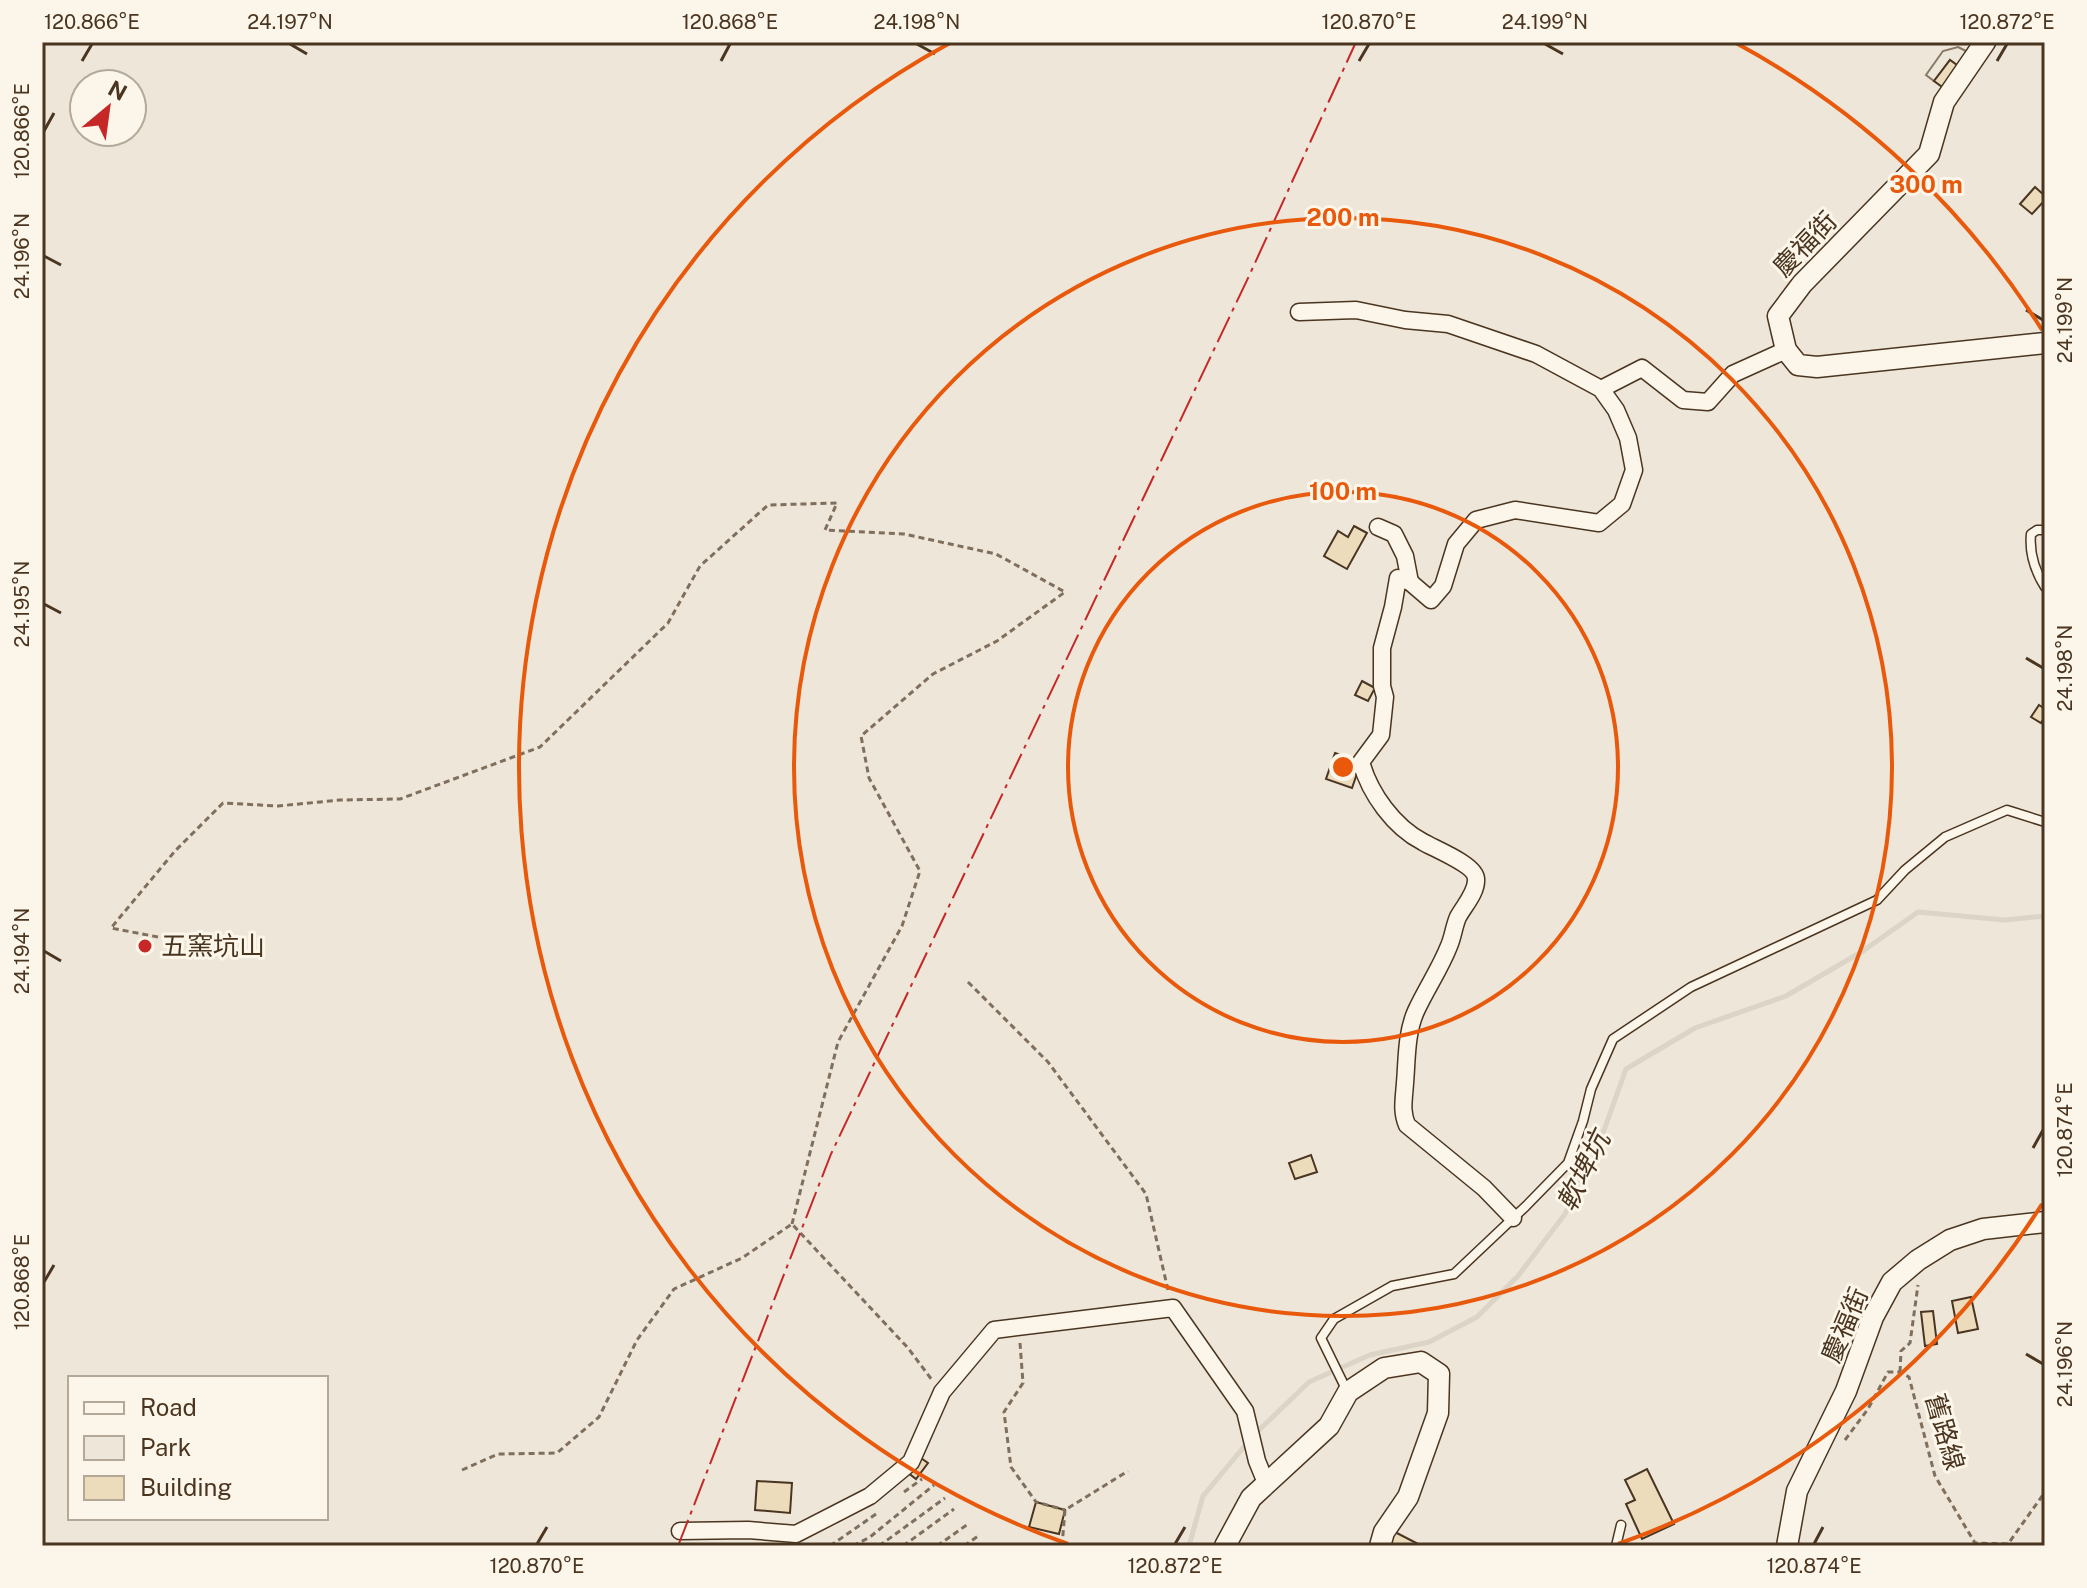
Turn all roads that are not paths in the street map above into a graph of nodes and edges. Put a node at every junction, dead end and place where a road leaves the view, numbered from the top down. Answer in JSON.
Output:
{"nodes":[{"id":1,"x":1985,"y":42,"type":"edge"},
{"id":2,"x":1299,"y":312,"type":"dead end"},
{"id":3,"x":2045,"y":343,"type":"edge"},
{"id":4,"x":1786,"y":350,"type":"junction"},
{"id":5,"x":1601,"y":389,"type":"junction"},
{"id":6,"x":1378,"y":527,"type":"dead end"},
{"id":7,"x":2045,"y":530,"type":"edge"},
{"id":8,"x":1410,"y":582,"type":"junction"},
{"id":9,"x":2045,"y":587,"type":"edge"},
{"id":10,"x":2045,"y":822,"type":"edge"},
{"id":11,"x":1513,"y":1218,"type":"junction"},
{"id":12,"x":2045,"y":1222,"type":"edge"},
{"id":13,"x":1348,"y":1392,"type":"junction"},
{"id":14,"x":1266,"y":1483,"type":"junction"},
{"id":15,"x":1621,"y":1525,"type":"dead end"},
{"id":16,"x":680,"y":1531,"type":"dead end"},
{"id":17,"x":1225,"y":1546,"type":"edge"},
{"id":18,"x":1380,"y":1546,"type":"edge"},
{"id":19,"x":1616,"y":1546,"type":"edge"},
{"id":20,"x":1787,"y":1546,"type":"edge"}],
"edges":[{"from":1,"to":4,"type":"street","name":"慶福街"},
{"from":2,"to":5,"type":"street"},
{"from":3,"to":4,"type":"street"},
{"from":4,"to":5,"type":"street"},
{"from":5,"to":8,"type":"street"},
{"from":6,"to":8,"type":"street"},
{"from":7,"to":9,"type":"lane"},
{"from":8,"to":11,"type":"street"},
{"from":10,"to":11,"type":"lane"},
{"from":11,"to":13,"type":"lane"},
{"from":12,"to":20,"type":"street","name":"慶福街"},
{"from":13,"to":14,"type":"street"},
{"from":13,"to":18,"type":"street"},
{"from":14,"to":16,"type":"street"},
{"from":14,"to":17,"type":"street"},
{"from":15,"to":19,"type":"lane"}]}
